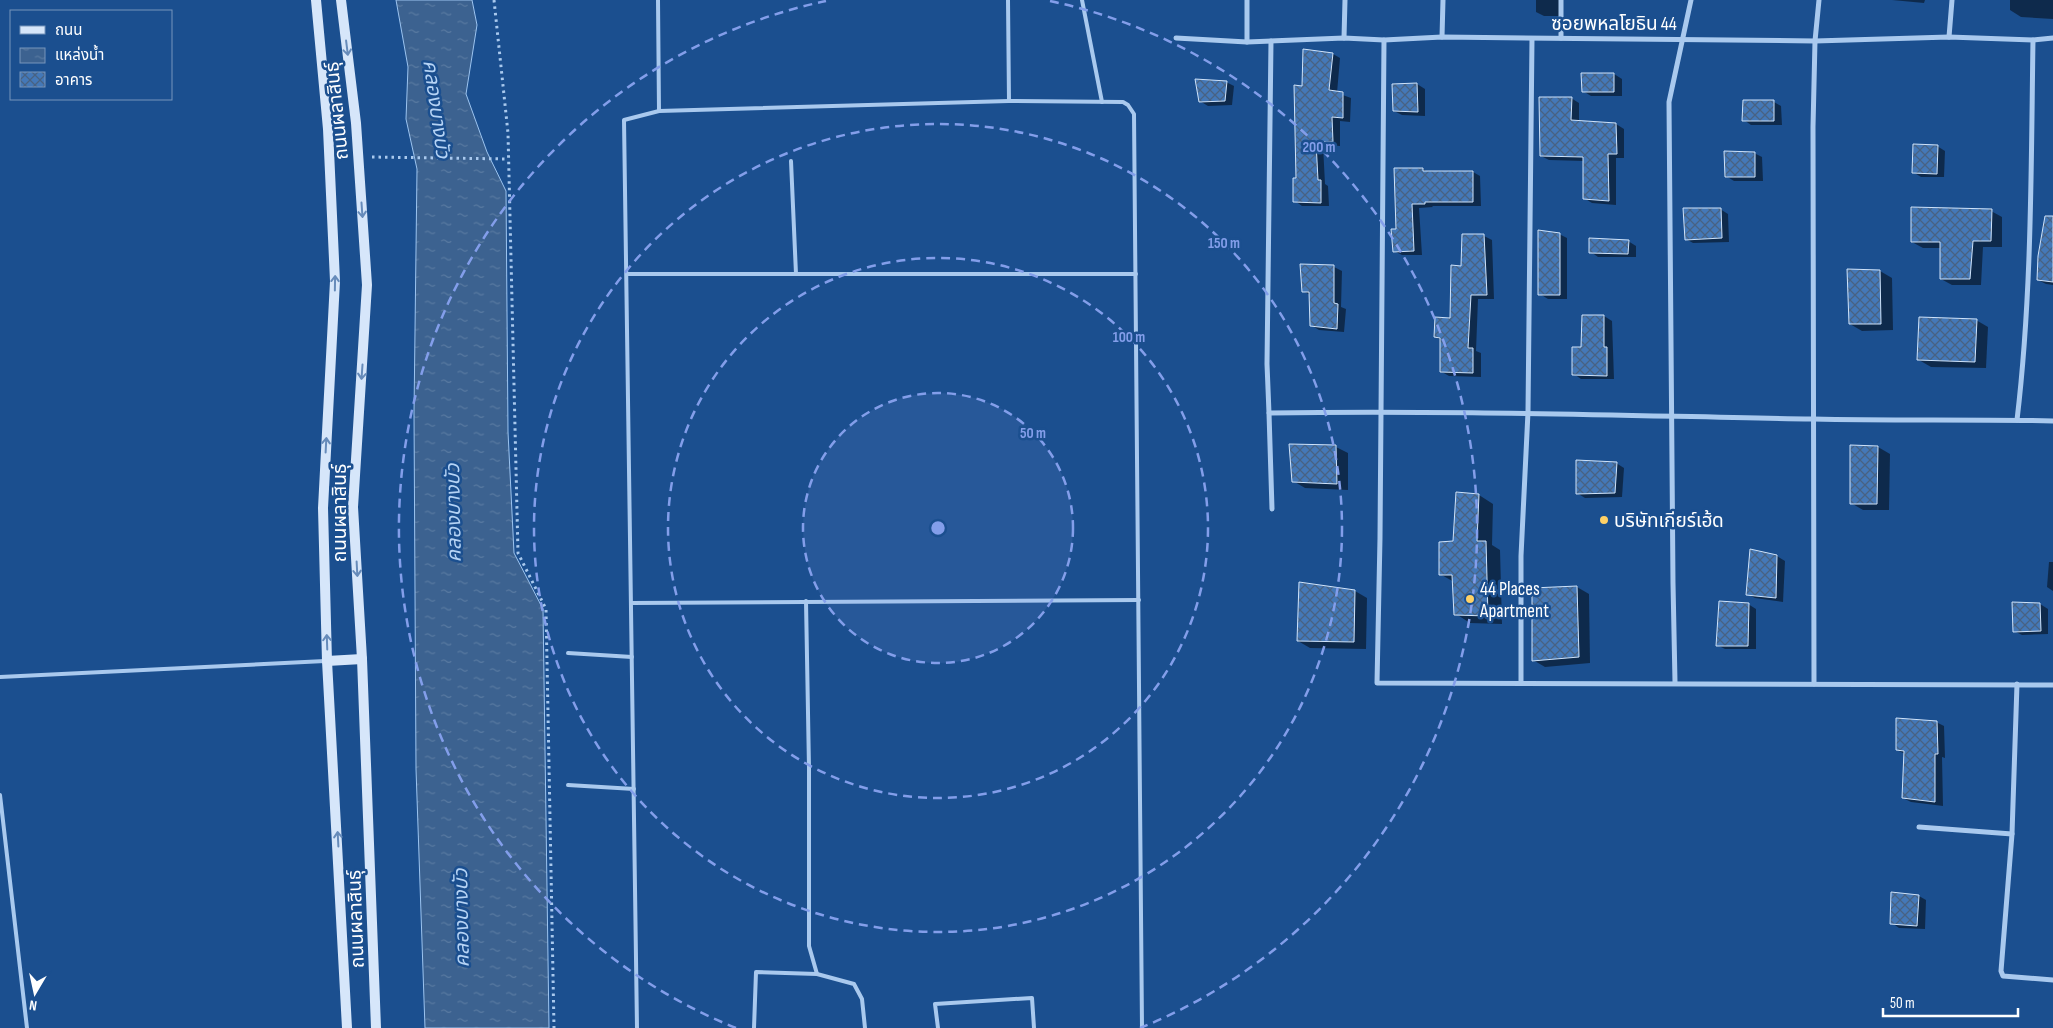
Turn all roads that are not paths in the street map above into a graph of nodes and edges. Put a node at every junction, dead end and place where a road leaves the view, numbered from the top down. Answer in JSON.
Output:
{"nodes":[{"id":1,"x":316,"y":0,"type":"edge"},
{"id":2,"x":340,"y":0,"type":"edge"},
{"id":3,"x":658,"y":0,"type":"edge"},
{"id":4,"x":1008,"y":0,"type":"edge"},
{"id":5,"x":1082,"y":0,"type":"edge"},
{"id":6,"x":1247,"y":0,"type":"edge"},
{"id":7,"x":1345,"y":0,"type":"edge"},
{"id":8,"x":1443,"y":0,"type":"edge"},
{"id":9,"x":1561,"y":0,"type":"edge"},
{"id":10,"x":1691,"y":0,"type":"edge"},
{"id":11,"x":1819,"y":0,"type":"edge"},
{"id":12,"x":1952,"y":0,"type":"edge"},
{"id":13,"x":1442,"y":37,"type":"junction"},
{"id":14,"x":1948,"y":37,"type":"junction"},
{"id":15,"x":1176,"y":38,"type":"dead end"},
{"id":16,"x":1344,"y":38,"type":"junction"},
{"id":17,"x":1561,"y":38,"type":"junction"},
{"id":18,"x":1682,"y":38,"type":"junction"},
{"id":19,"x":2053,"y":38,"type":"edge"},
{"id":20,"x":1532,"y":39,"type":"junction"},
{"id":21,"x":1384,"y":40,"type":"junction"},
{"id":22,"x":2033,"y":40,"type":"junction"},
{"id":23,"x":1271,"y":41,"type":"junction"},
{"id":24,"x":1815,"y":41,"type":"junction"},
{"id":25,"x":1247,"y":42,"type":"junction"},
{"id":26,"x":1009,"y":101,"type":"junction"},
{"id":27,"x":1102,"y":102,"type":"junction"},
{"id":28,"x":658,"y":112,"type":"junction"},
{"id":29,"x":791,"y":161,"type":"dead end"},
{"id":30,"x":626,"y":274,"type":"junction"},
{"id":31,"x":796,"y":274,"type":"junction"},
{"id":32,"x":1136,"y":274,"type":"junction"},
{"id":33,"x":1381,"y":411,"type":"junction"},
{"id":34,"x":1528,"y":412,"type":"junction"},
{"id":35,"x":1269,"y":413,"type":"junction"},
{"id":36,"x":1671,"y":416,"type":"junction"},
{"id":37,"x":1814,"y":419,"type":"junction"},
{"id":38,"x":2017,"y":420,"type":"junction"},
{"id":39,"x":2053,"y":421,"type":"edge"},
{"id":40,"x":1272,"y":509,"type":"dead end"},
{"id":41,"x":1139,"y":600,"type":"junction"},
{"id":42,"x":806,"y":602,"type":"junction"},
{"id":43,"x":632,"y":603,"type":"junction"},
{"id":44,"x":568,"y":653,"type":"dead end"},
{"id":45,"x":632,"y":657,"type":"junction"},
{"id":46,"x":362,"y":659,"type":"junction"},
{"id":47,"x":327,"y":661,"type":"junction"},
{"id":48,"x":0,"y":677,"type":"edge"},
{"id":49,"x":1676,"y":682,"type":"junction"},
{"id":50,"x":1521,"y":683,"type":"junction"},
{"id":51,"x":1814,"y":684,"type":"junction"},
{"id":52,"x":2017,"y":684,"type":"junction"},
{"id":53,"x":2053,"y":685,"type":"edge"},
{"id":54,"x":568,"y":785,"type":"dead end"},
{"id":55,"x":634,"y":789,"type":"junction"},
{"id":56,"x":0,"y":795,"type":"edge"},
{"id":57,"x":1919,"y":827,"type":"dead end"},
{"id":58,"x":2012,"y":834,"type":"junction"},
{"id":59,"x":817,"y":974,"type":"junction"},
{"id":60,"x":2053,"y":980,"type":"edge"},
{"id":61,"x":27,"y":1028,"type":"edge"},
{"id":62,"x":347,"y":1028,"type":"edge"},
{"id":63,"x":376,"y":1028,"type":"edge"},
{"id":64,"x":637,"y":1028,"type":"edge"},
{"id":65,"x":754,"y":1028,"type":"edge"},
{"id":66,"x":865,"y":1028,"type":"edge"},
{"id":67,"x":938,"y":1028,"type":"edge"},
{"id":68,"x":1034,"y":1028,"type":"edge"},
{"id":69,"x":1142,"y":1028,"type":"edge"}],
"edges":[{"from":47,"to":1,"type":"main road","name":"ถนนผลาสินธุ์","one_way":true},
{"from":2,"to":46,"type":"main road","name":"ถนนผลาสินธุ์","one_way":true},
{"from":3,"to":28,"type":"lane"},
{"from":4,"to":26,"type":"lane"},
{"from":5,"to":27,"type":"lane"},
{"from":6,"to":25,"type":"street"},
{"from":7,"to":16,"type":"street"},
{"from":8,"to":13,"type":"street"},
{"from":9,"to":17,"type":"street"},
{"from":10,"to":18,"type":"street"},
{"from":11,"to":24,"type":"street"},
{"from":12,"to":14,"type":"street"},
{"from":13,"to":20,"type":"street","name":"ซอยพหลโยธิน 44"},
{"from":13,"to":21,"type":"street","name":"ซอยพหลโยธิน 44"},
{"from":14,"to":22,"type":"street","name":"ซอยพหลโยธิน 44"},
{"from":14,"to":24,"type":"street","name":"ซอยพหลโยธิน 44"},
{"from":15,"to":25,"type":"street","name":"ซอยพหลโยธิน 44"},
{"from":16,"to":21,"type":"street","name":"ซอยพหลโยธิน 44"},
{"from":16,"to":23,"type":"street","name":"ซอยพหลโยธิน 44"},
{"from":17,"to":18,"type":"street","name":"ซอยพหลโยธิน 44"},
{"from":17,"to":20,"type":"street","name":"ซอยพหลโยธิน 44"},
{"from":18,"to":24,"type":"street","name":"ซอยพหลโยธิน 44"},
{"from":18,"to":36,"type":"street"},
{"from":19,"to":22,"type":"street","name":"ซอยพหลโยธิน 44"},
{"from":20,"to":34,"type":"street"},
{"from":21,"to":33,"type":"street"},
{"from":22,"to":38,"type":"street"},
{"from":23,"to":25,"type":"street","name":"ซอยพหลโยธิน 44"},
{"from":23,"to":35,"type":"street"},
{"from":24,"to":37,"type":"street"},
{"from":26,"to":27,"type":"lane"},
{"from":26,"to":28,"type":"lane"},
{"from":27,"to":32,"type":"lane"},
{"from":28,"to":30,"type":"lane"},
{"from":29,"to":31,"type":"lane"},
{"from":30,"to":31,"type":"lane"},
{"from":30,"to":43,"type":"lane"},
{"from":31,"to":32,"type":"lane"},
{"from":32,"to":41,"type":"lane"},
{"from":33,"to":34,"type":"street"},
{"from":33,"to":35,"type":"street"},
{"from":33,"to":50,"type":"street"},
{"from":34,"to":36,"type":"street"},
{"from":34,"to":50,"type":"street"},
{"from":35,"to":40,"type":"street"},
{"from":36,"to":37,"type":"street"},
{"from":36,"to":49,"type":"street"},
{"from":37,"to":38,"type":"street"},
{"from":37,"to":51,"type":"street"},
{"from":38,"to":39,"type":"street"},
{"from":41,"to":42,"type":"lane"},
{"from":41,"to":69,"type":"lane"},
{"from":42,"to":43,"type":"lane"},
{"from":42,"to":59,"type":"lane"},
{"from":43,"to":45,"type":"lane"},
{"from":44,"to":45,"type":"lane"},
{"from":45,"to":55,"type":"lane"},
{"from":46,"to":47,"type":"main road"},
{"from":46,"to":63,"type":"main road","name":"ถนนผลาสินธุ์"},
{"from":47,"to":48,"type":"lane"},
{"from":62,"to":47,"type":"main road","name":"ถนนผลาสินธุ์","one_way":true},
{"from":49,"to":50,"type":"street"},
{"from":49,"to":51,"type":"street"},
{"from":51,"to":52,"type":"street"},
{"from":52,"to":53,"type":"street"},
{"from":52,"to":58,"type":"street"},
{"from":54,"to":55,"type":"lane"},
{"from":55,"to":64,"type":"lane"},
{"from":56,"to":61,"type":"lane"},
{"from":57,"to":58,"type":"street"},
{"from":58,"to":60,"type":"street"},
{"from":59,"to":65,"type":"lane"},
{"from":59,"to":66,"type":"lane"},
{"from":67,"to":68,"type":"lane"}]}
